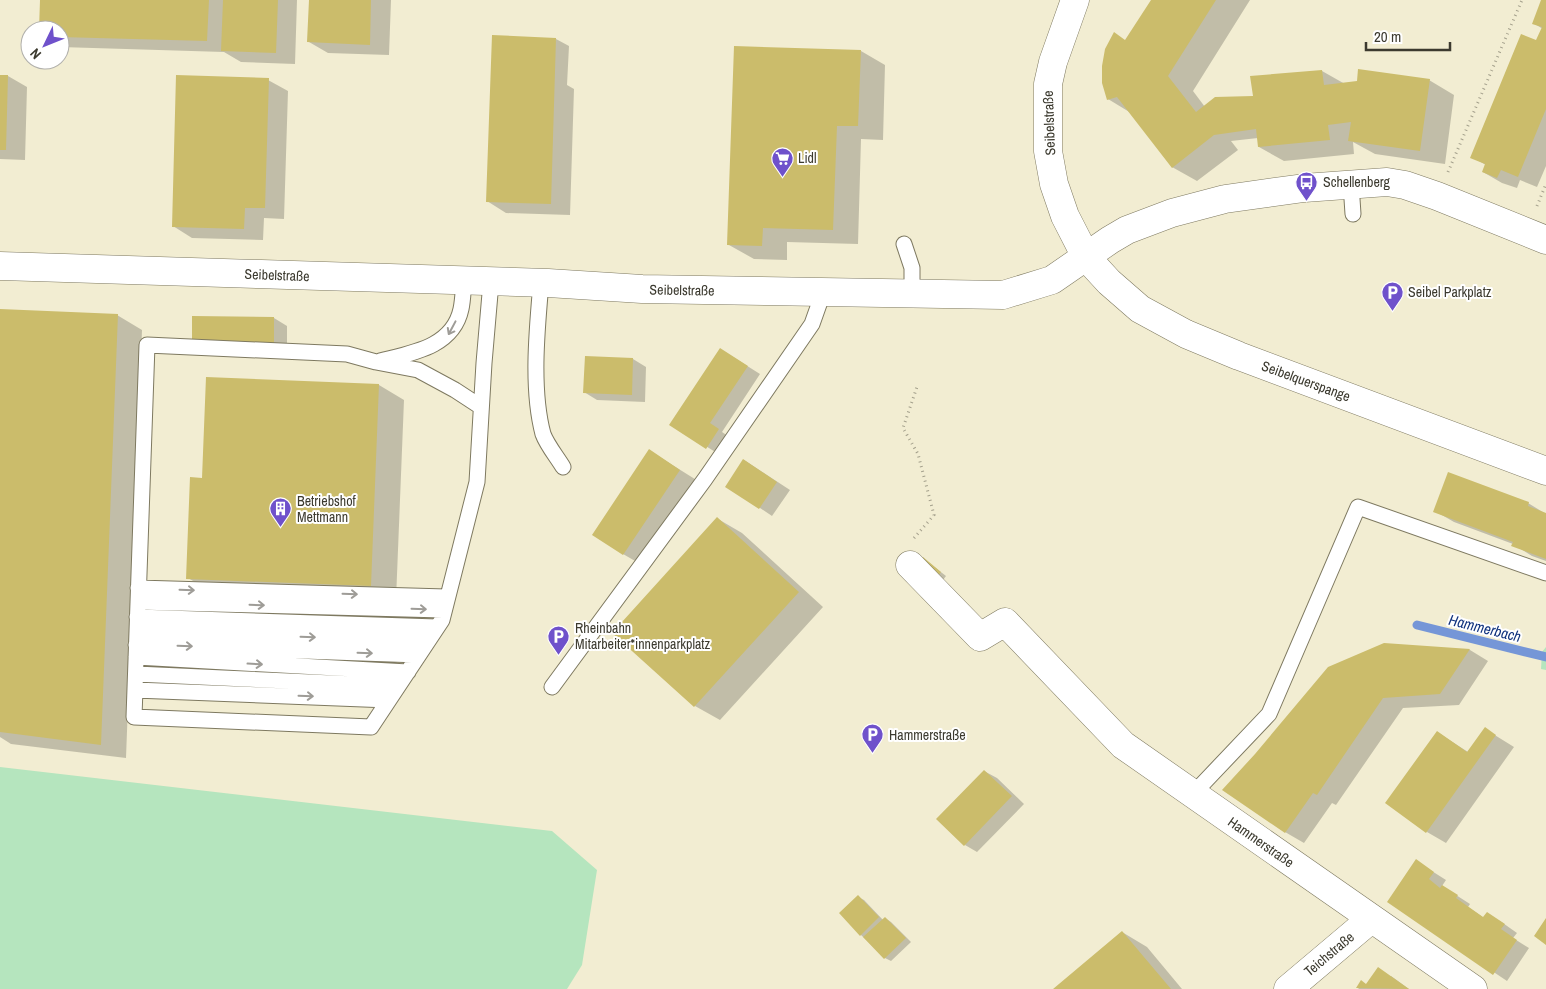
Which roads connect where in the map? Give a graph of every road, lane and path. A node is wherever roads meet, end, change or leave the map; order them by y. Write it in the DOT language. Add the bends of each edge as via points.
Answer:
graph roads {
  1 [pos="1075,0"];
  2 [pos="1522,0"];
  3 [pos="1452,164"];
  4 [pos="1350,184"];
  5 [pos="1353,214"];
  6 [pos="1546,240"];
  7 [pos="904,244"];
  8 [pos="1086,257"];
  9 [pos="0,266"];
  10 [pos="464,281"];
  11 [pos="491,282"];
  12 [pos="540,283"];
  13 [pos="823,293"];
  14 [pos="912,294"];
  15 [pos="376,362"];
  16 [pos="918,384"];
  17 [pos="481,407"];
  18 [pos="563,467"];
  19 [pos="1546,471"];
  20 [pos="910,565"];
  21 [pos="1546,573"];
  22 [pos="445,604"];
  23 [pos="137,623"];
  24 [pos="437,627"];
  25 [pos="428,641"];
  26 [pos="419,655"];
  27 [pos="408,672"];
  28 [pos="136,674"];
  29 [pos="398,686"];
  30 [pos="552,687"];
  31 [pos="135,690"];
  32 [pos="389,700"];
  33 [pos="1193,794"];
  34 [pos="1371,919"];
  35 [pos="1288,989"];
  36 [pos="1473,989"];
  1 -- 8 [label="street, Seibelstraße" via="1048,84 1048,151 1054,184 1065,216"];
  2 -- 3 [label="path"];
  4 -- 5 [label="lane"];
  4 -- 6 [label="street" via="1387,182 1405,185"];
  4 -- 8 [label="street" via="1225,199 1172,212 1127,230"];
  7 -- 14 [label="lane" via="912,268"];
  8 -- 14 [label="street, Seibelstraße" via="1052,280 1003,295"];
  8 -- 19 [label="street, Seibelquerspange" via="1140,309 1186,334"];
  9 -- 10 [label="street, Seibelstraße"];
  10 -- 11 [label="street, Seibelstraße"];
  10 -- 15 [label="lane, one-way" via="461,311 448,335 424,349"];
  11 -- 12 [label="street, Seibelstraße"];
  11 -- 17 [label="lane"];
  12 -- 13 [label="street, Seibelstraße"];
  12 -- 18 [label="lane" via="537,404 544,436"];
  13 -- 14 [label="street, Seibelstraße"];
  13 -- 30 [label="lane" via="812,324 705,479"];
  15 -- 17 [label="lane" via="418,370"];
  15 -- 23 [label="lane" via="347,354 146,346"];
  16 -- 20 [label="path" via="903,428 918,454 934,515 902,551"];
  17 -- 22 [label="lane" via="477,482"];
  20 -- 33 [label="street, Hammerstraße" via="980,636 1005,622 1123,745"];
  21 -- 33 [label="lane" via="1358,507 1269,714"];
  23 -- 22 [label="lane, one-way"];
  22 -- 24 [label="lane"];
  23 -- 24 [label="lane"];
  23 -- 25 [label="lane, one-way"];
  23 -- 26 [label="lane, one-way"];
  23 -- 27 [label="lane, one-way"];
  23 -- 28 [label="lane"];
  24 -- 25 [label="lane"];
  25 -- 26 [label="lane"];
  26 -- 27 [label="lane"];
  27 -- 29 [label="lane"];
  28 -- 29 [label="lane"];
  28 -- 31 [label="lane"];
  29 -- 32 [label="lane"];
  31 -- 32 [label="lane, one-way"];
  31 -- 32 [label="lane" via="134,717 371,727"];
  33 -- 34 [label="street, Hammerstraße"];
  34 -- 35 [label="street, Teichstraße"];
  34 -- 36 [label="street, Hammerstraße"];
}
